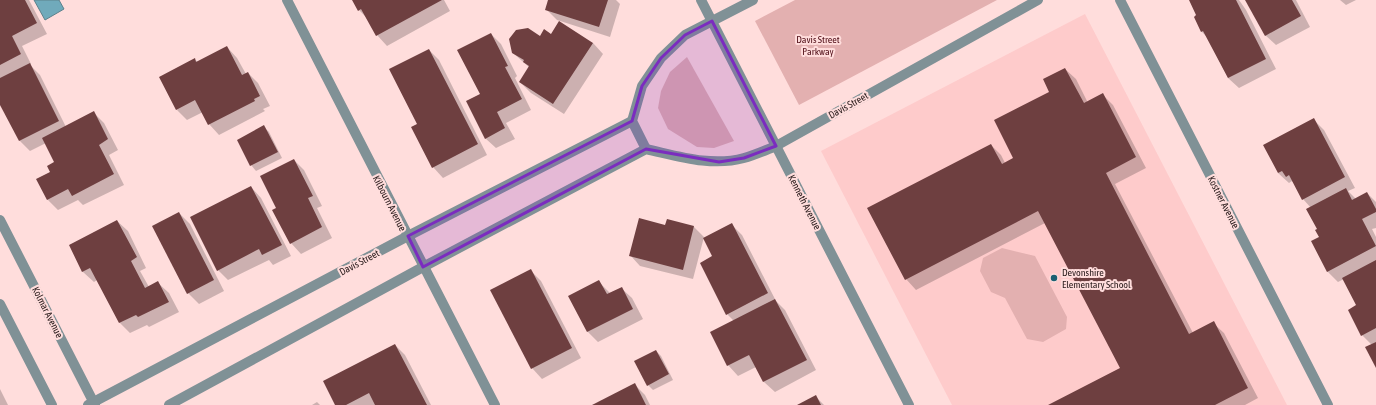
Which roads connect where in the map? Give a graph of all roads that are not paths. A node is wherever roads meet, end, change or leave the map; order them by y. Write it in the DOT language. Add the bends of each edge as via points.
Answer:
graph roads {
  1 [pos="288,0"];
  2 [pos="701,0"];
  3 [pos="752,0"];
  4 [pos="1038,0"];
  5 [pos="1120,0"];
  6 [pos="712,22"];
  7 [pos="632,121"];
  8 [pos="776,146"];
  9 [pos="646,149"];
  10 [pos="0,220"];
  11 [pos="408,236"];
  12 [pos="423,267"];
  13 [pos="0,304"];
  14 [pos="92,404"];
  15 [pos="52,405"];
  16 [pos="168,405"];
  17 [pos="494,405"];
  18 [pos="909,405"];
  19 [pos="1328,405"];
  1 -- 11 [label="street, Kilbourn Avenue"];
  2 -- 6 [label="street, Kenneth Avenue"];
  3 -- 6 [label="street"];
  4 -- 8 [label="street, Davis Street"];
  5 -- 19 [label="street, Kostner Avenue"];
  6 -- 7 [label="street" via="685,35 660,58 642,86"];
  6 -- 8 [label="street, Kenneth Avenue"];
  7 -- 9 [label="street"];
  7 -- 11 [label="street, Davis Street"];
  8 -- 9 [label="street, Davis Street" via="744,158 719,162 692,160"];
  8 -- 18 [label="street, Kenneth Avenue"];
  9 -- 12 [label="street"];
  10 -- 14 [label="street, Kolmar Avenue"];
  11 -- 12 [label="street, Kilbourn Avenue"];
  11 -- 14 [label="street, Davis Street"];
  12 -- 16 [label="street"];
  12 -- 17 [label="street, Kilbourn Avenue"];
  13 -- 15 [label="street"];
}
